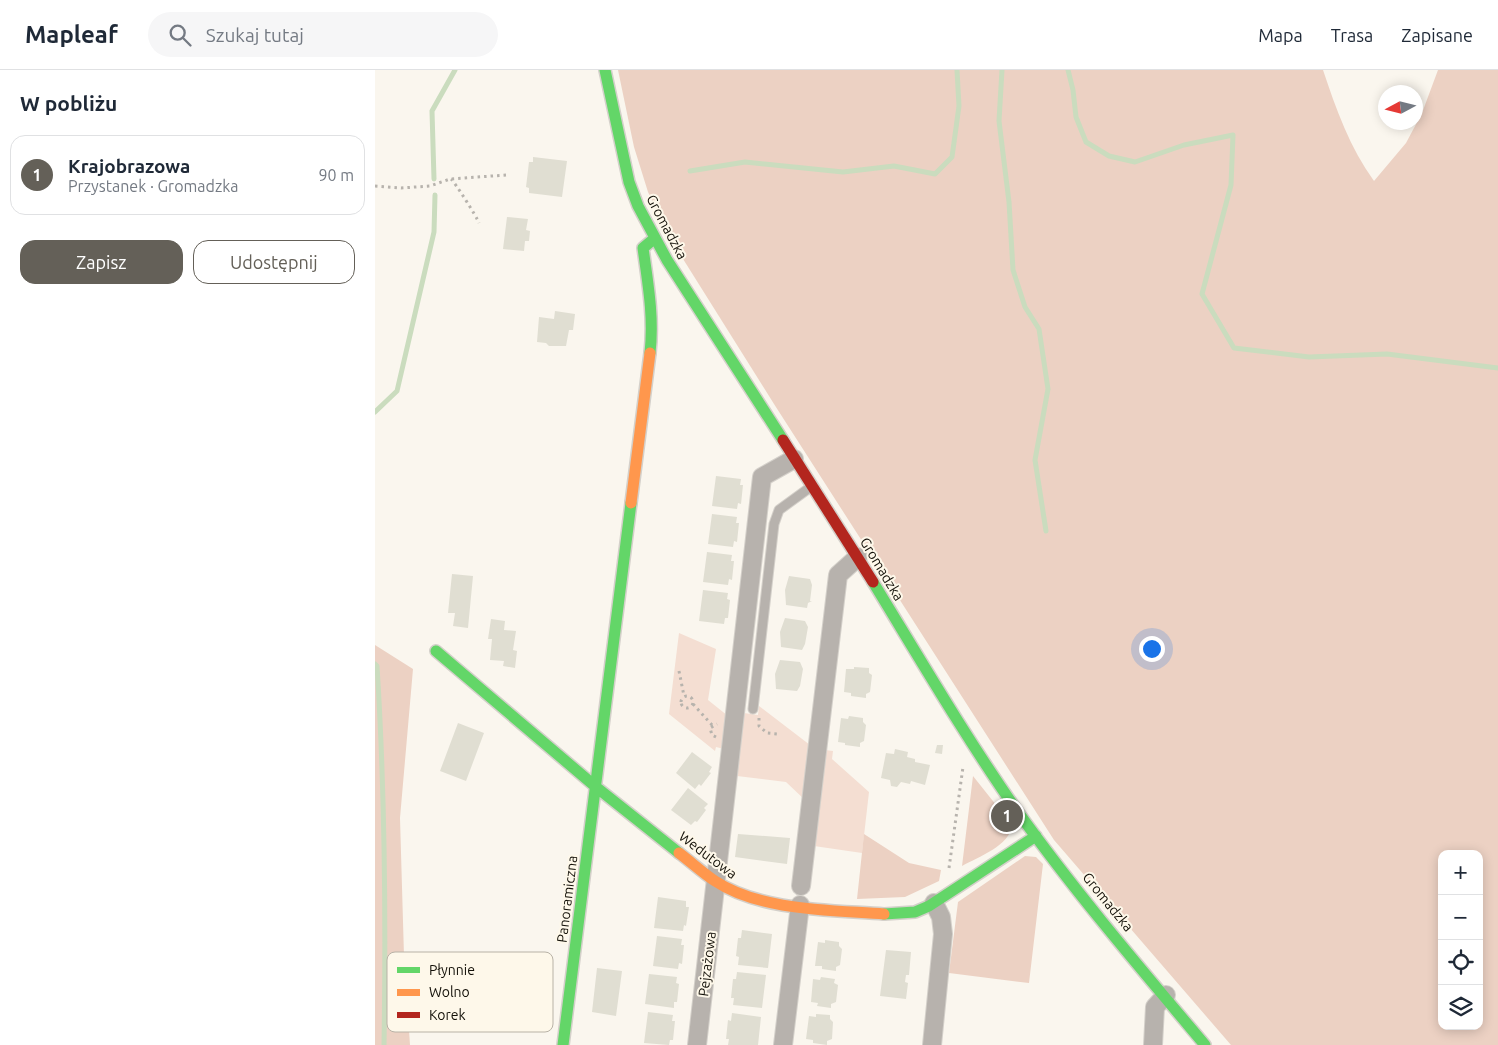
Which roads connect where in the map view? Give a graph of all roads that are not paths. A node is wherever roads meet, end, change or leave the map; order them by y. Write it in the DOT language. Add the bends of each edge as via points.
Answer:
graph roads {
  1 [pos="605,70"];
  2 [pos="655,238"];
  3 [pos="794,459"];
  4 [pos="812,486"];
  5 [pos="858,557"];
  6 [pos="436,651"];
  7 [pos="753,708"];
  8 [pos="596,787"];
  9 [pos="1036,836"];
  10 [pos="716,882"];
  11 [pos="801,886"];
  12 [pos="935,903"];
  13 [pos="800,905"];
  14 [pos="1166,996"];
  15 [pos="563,1045"];
  16 [pos="697,1045"];
  17 [pos="783,1045"];
  18 [pos="932,1045"];
  19 [pos="1153,1045"];
  20 [pos="1205,1045"];
  1 -- 2 [label="street, Gromadzka" via="623,165 638,206"];
  2 -- 3 [label="street, Gromadzka" via="697,310"];
  2 -- 8 [label="street, Panoramiczna" via="643,248 653,329"];
  3 -- 4 [label="street, Gromadzka"];
  3 -- 10 [label="street, Pejzażowa" via="762,476"];
  4 -- 5 [label="street, Gromadzka"];
  4 -- 7 [label="lane" via="779,510 774,524"];
  5 -- 9 [label="street, Gromadzka" via="975,749"];
  5 -- 11 [label="street" via="838,575"];
  6 -- 8 [label="street, Wedutowa"];
  8 -- 10 [label="street, Wedutowa"];
  8 -- 15 [label="street, Panoramiczna"];
  9 -- 12 [label="street, Wedutowa"];
  9 -- 14 [label="street, Gromadzka" via="1092,909"];
  10 -- 13 [label="street, Wedutowa" via="731,892 757,900"];
  10 -- 16 [label="street, Pejzażowa"];
  12 -- 13 [label="street, Wedutowa" via="902,915"];
  12 -- 18 [label="street" via="943,934"];
  13 -- 17 [label="street"];
  14 -- 19 [label="street" via="1155,1007"];
  14 -- 20 [label="street, Gromadzka"];
}
